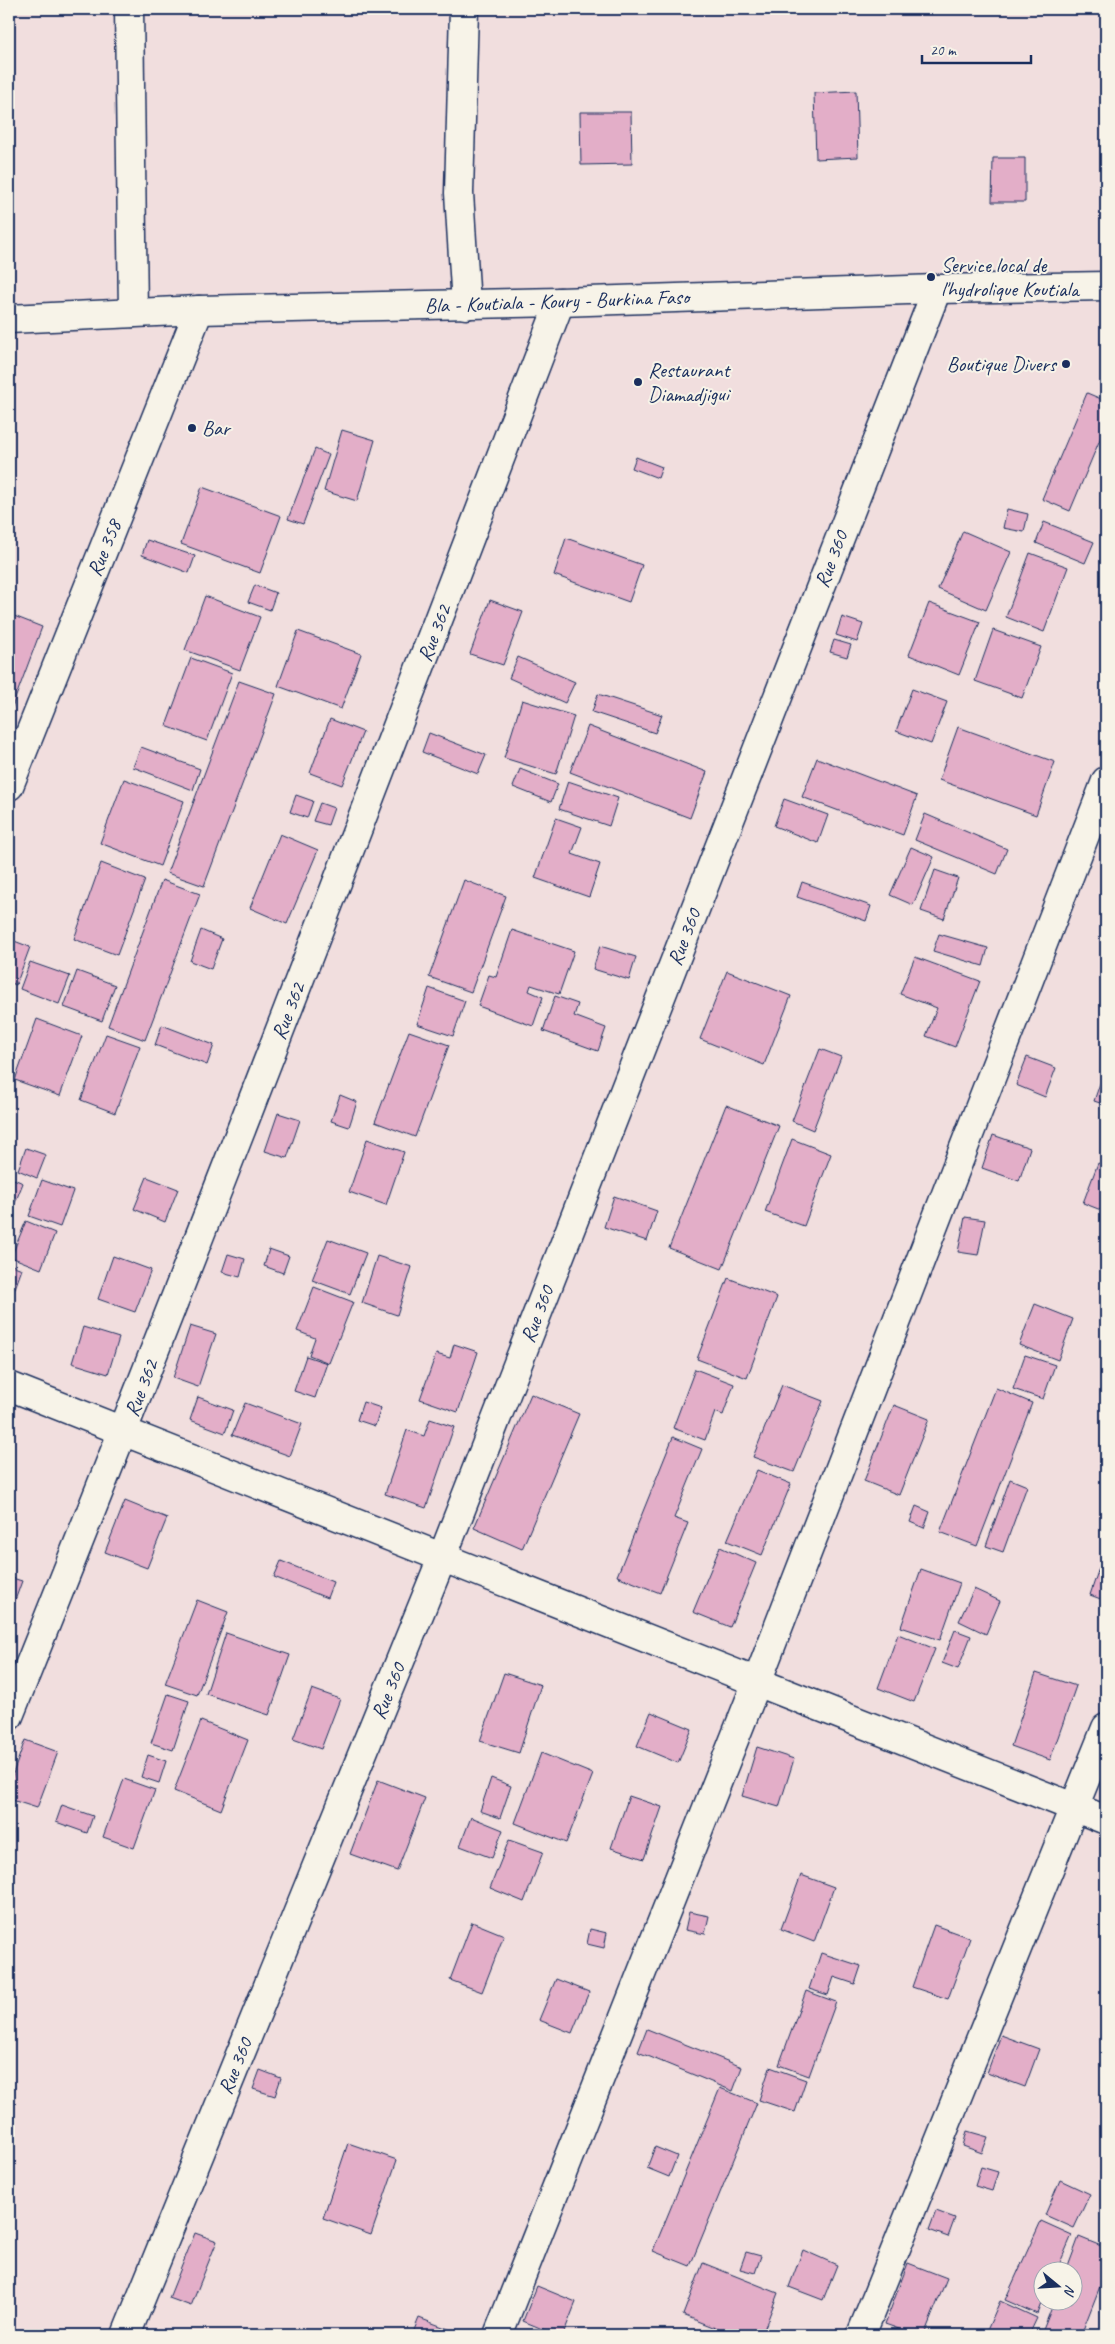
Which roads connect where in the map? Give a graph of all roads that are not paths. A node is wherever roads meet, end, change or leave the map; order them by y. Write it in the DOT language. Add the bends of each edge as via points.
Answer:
graph roads {
  1 [pos="130,9"];
  2 [pos="464,9"];
  3 [pos="1106,286"];
  4 [pos="937,288"];
  5 [pos="560,302"];
  6 [pos="466,305"];
  7 [pos="199,310"];
  8 [pos="134,313"];
  9 [pos="9,319"];
  10 [pos="1106,781"];
  11 [pos="9,786"];
  12 [pos="9,1386"];
  13 [pos="124,1432"];
  14 [pos="442,1558"];
  15 [pos="757,1682"];
  16 [pos="9,1716"];
  17 [pos="1106,1728"];
  18 [pos="1075,1808"];
  19 [pos="1106,1820"];
  20 [pos="126,2335"];
  21 [pos="498,2335"];
  22 [pos="861,2335"];
  1 -- 8 [label="street"];
  2 -- 6 [label="street" via="459,193"];
  3 -- 4 [label="street, Bla - Koutiala - Koury - Burkina Faso"];
  4 -- 5 [label="street, Bla - Koutiala - Koury - Burkina Faso"];
  4 -- 14 [label="street, Rue 360"];
  5 -- 6 [label="street, Bla - Koutiala - Koury - Burkina Faso"];
  5 -- 13 [label="street, Rue 362"];
  6 -- 7 [label="street, Bla - Koutiala - Koury - Burkina Faso"];
  7 -- 8 [label="street, Bla - Koutiala - Koury - Burkina Faso"];
  7 -- 11 [label="street, Rue 358"];
  8 -- 9 [label="street, Bla - Koutiala - Koury - Burkina Faso"];
  10 -- 15 [label="street"];
  12 -- 13 [label="street"];
  13 -- 14 [label="street"];
  13 -- 16 [label="street, Rue 362"];
  14 -- 15 [label="street"];
  14 -- 20 [label="street, Rue 360"];
  15 -- 18 [label="street"];
  15 -- 21 [label="street"];
  17 -- 18 [label="street"];
  18 -- 19 [label="street"];
  18 -- 22 [label="street"];
}
